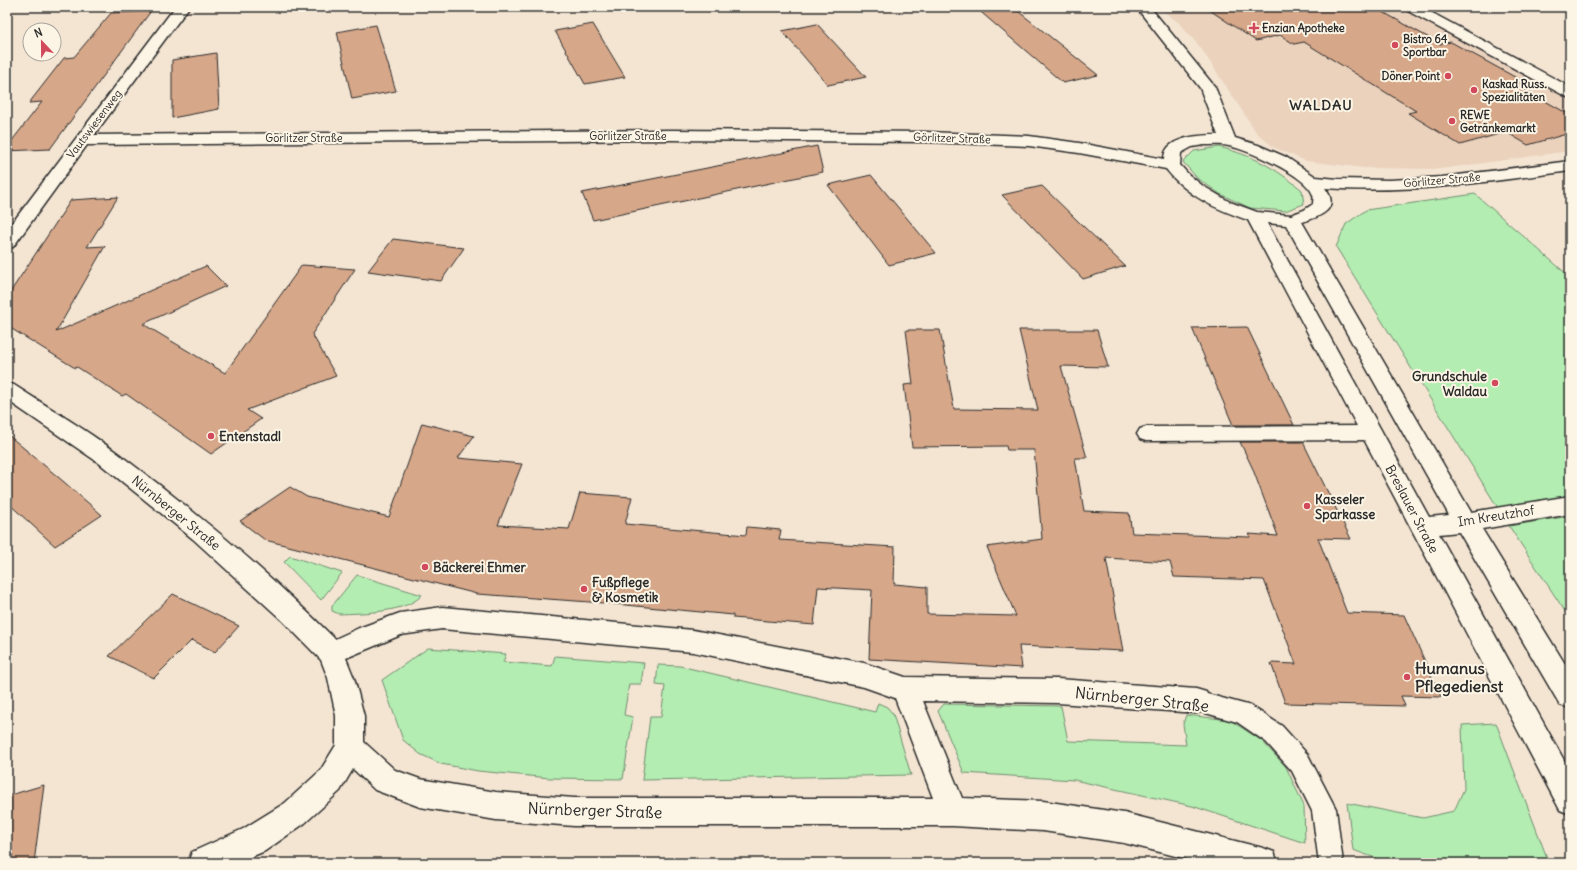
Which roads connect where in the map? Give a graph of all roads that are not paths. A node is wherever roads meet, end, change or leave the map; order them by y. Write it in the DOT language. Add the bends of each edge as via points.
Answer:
graph roads {
  1 [pos="182,7"];
  2 [pos="1143,7"];
  3 [pos="1411,7"];
  4 [pos="1570,93"];
  5 [pos="82,140"];
  6 [pos="1228,141"];
  7 [pos="1172,165"];
  8 [pos="1570,166"];
  9 [pos="1312,182"];
  10 [pos="1255,217"];
  11 [pos="1292,220"];
  12 [pos="7,243"];
  13 [pos="7,390"];
  14 [pos="1371,433"];
  15 [pos="1146,434"];
  16 [pos="1570,505"];
  17 [pos="1465,522"];
  18 [pos="1422,527"];
  19 [pos="331,653"];
  20 [pos="905,689"];
  21 [pos="1570,696"];
  22 [pos="1196,701"];
  23 [pos="350,748"];
  24 [pos="1570,800"];
  25 [pos="953,812"];
  26 [pos="203,863"];
  27 [pos="1263,863"];
  28 [pos="1331,863"];
  1 -- 5 [label="street, Vautswiesenweg"];
  2 -- 6 [label="street" via="1207,86"];
  3 -- 4 [label="street"];
  5 -- 7 [label="street, Görlitzer Straße" via="670,135 926,136 1028,141"];
  5 -- 12 [label="street, Vautswiesenweg"];
  6 -- 7 [label="street" via="1204,140 1179,146 1172,153"];
  6 -- 9 [label="street" via="1251,147 1283,163"];
  7 -- 10 [label="street" via="1182,178 1197,190 1224,206"];
  8 -- 9 [label="street, Görlitzer Straße" via="1494,176 1392,184"];
  9 -- 11 [label="street" via="1322,195 1322,206 1310,214"];
  10 -- 11 [label="street"];
  10 -- 14 [label="street, Breslauer Straße"];
  11 -- 17 [label="street"];
  13 -- 19 [label="street, Nürnberger Straße" via="107,457 201,532 292,613"];
  14 -- 15 [label="lane"];
  14 -- 18 [label="street, Breslauer Straße"];
  16 -- 17 [label="street, Im Kreutzhof"];
  17 -- 18 [label="street, Im Kreutzhof"];
  17 -- 21 [label="street"];
  18 -- 24 [label="street, Breslauer Straße"];
  19 -- 20 [label="street, Nürnberger Straße" via="400,624 442,618 693,641 864,675"];
  19 -- 23 [label="street, Nürnberger Straße" via="341,678 350,716"];
  20 -- 22 [label="street, Nürnberger Straße" via="1058,691"];
  20 -- 25 [label="street"];
  22 -- 28 [label="lane, Nürnberger Straße" via="1243,713 1274,734 1300,763 1324,809"];
  23 -- 25 [label="street, Nürnberger Straße" via="386,780 420,793 496,806 574,812"];
  23 -- 26 [label="street" via="330,781 295,813 254,840"];
  25 -- 27 [label="street, Nürnberger Straße" via="1043,816 1124,828"];
}
